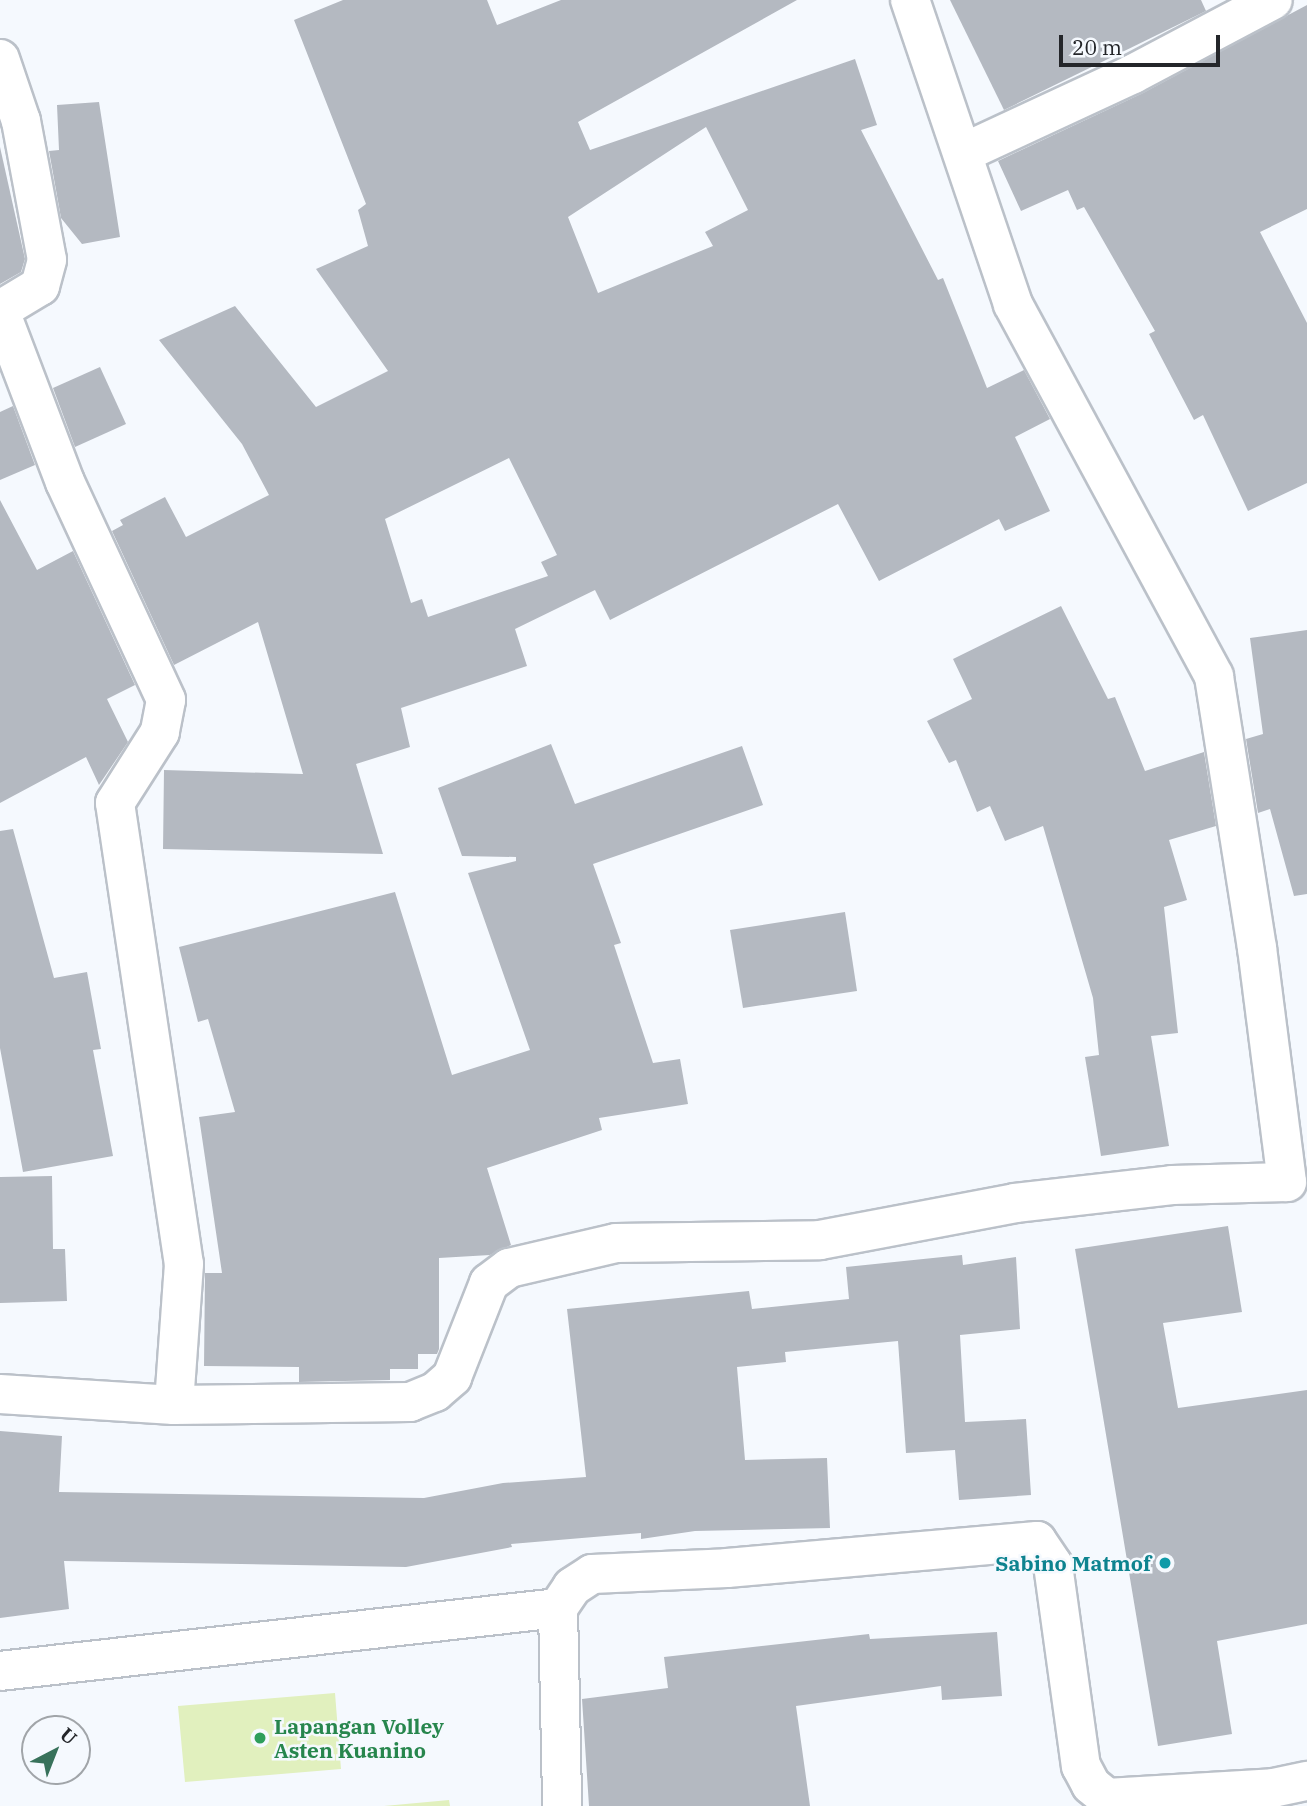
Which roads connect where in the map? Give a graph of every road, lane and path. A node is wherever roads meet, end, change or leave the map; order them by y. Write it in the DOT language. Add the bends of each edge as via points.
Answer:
graph roads {
  1 [pos="910,0"];
  2 [pos="1273,0"];
  3 [pos="0,59"];
  4 [pos="963,153"];
  5 [pos="0,311"];
  6 [pos="1297,1193"];
  7 [pos="0,1394"];
  8 [pos="174,1405"];
  9 [pos="558,1608"];
  10 [pos="0,1671"];
  11 [pos="1307,1781"];
  12 [pos="1107,1802"];
  13 [pos="562,1806"];
  1 -- 4 [label="street"];
  2 -- 4 [label="street" via="1133,74"];
  3 -- 5 [label="street" via="21,121 47,260 40,286"];
  4 -- 6 [label="street" via="1013,304 1214,676"];
  5 -- 8 [label="street" via="70,494 166,700 160,732 115,803 184,1264"];
  6 -- 8 [label="street" via="1172,1185 1015,1203 820,1240 616,1243 509,1268 489,1283 452,1377 436,1392 410,1402"];
  7 -- 8 [label="street"];
  9 -- 10 [label="street"];
  9 -- 12 [label="street" via="572,1587 592,1574 727,1568 1037,1541 1053,1565 1081,1766"];
  9 -- 13 [label="street"];
  11 -- 12 [label="street"];
}
